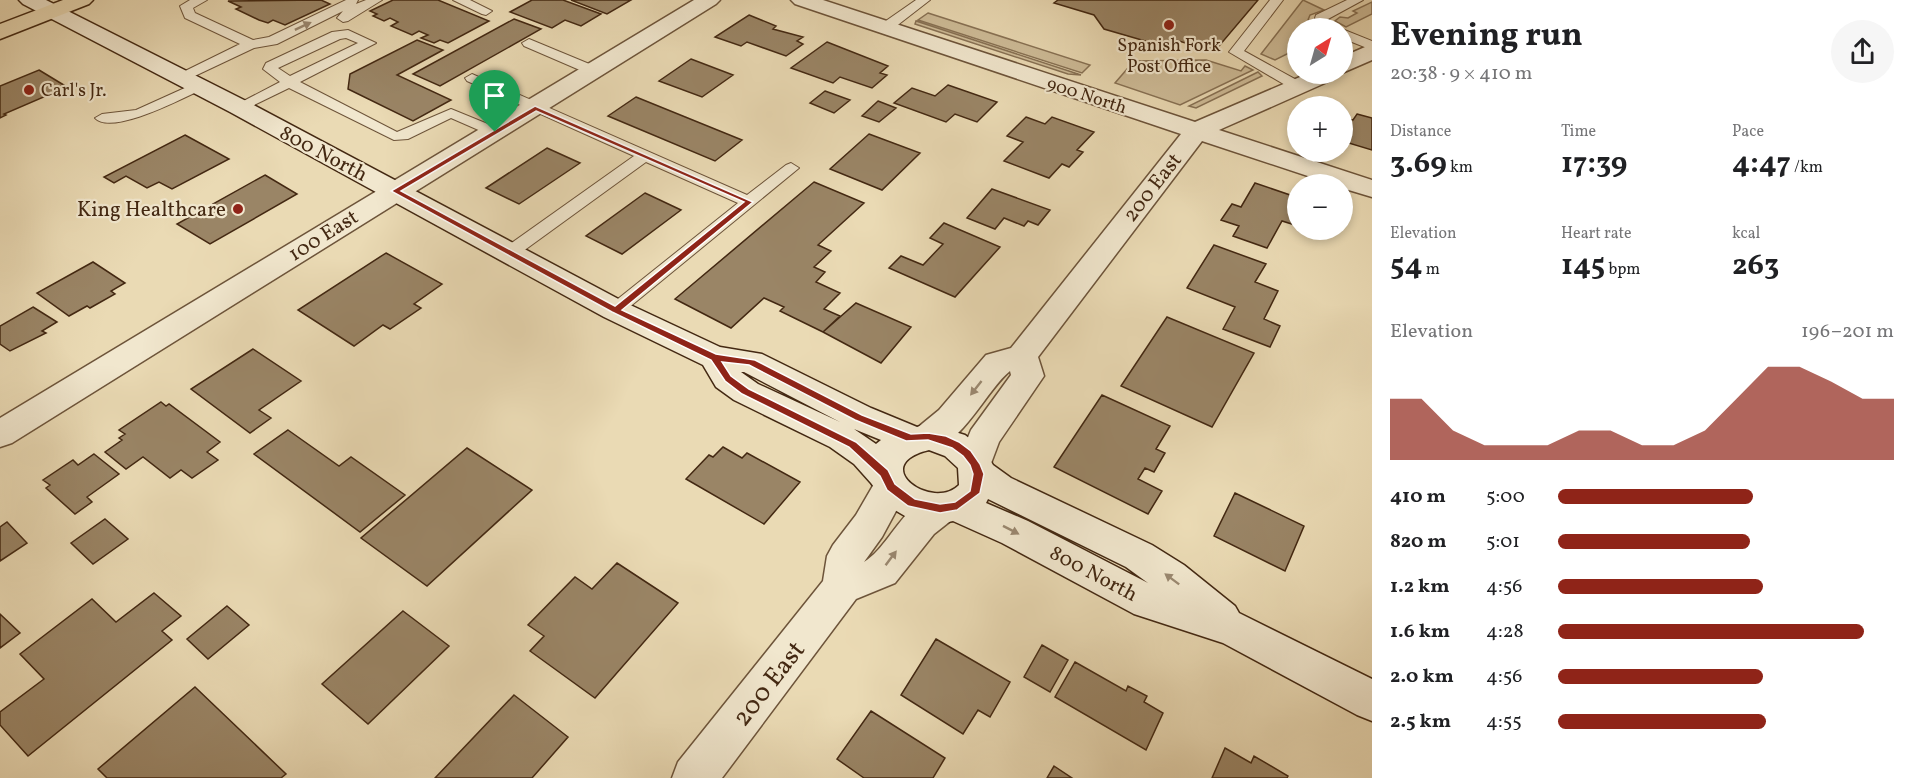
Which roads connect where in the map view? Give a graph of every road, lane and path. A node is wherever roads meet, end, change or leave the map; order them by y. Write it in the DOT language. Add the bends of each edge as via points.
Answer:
graph roads {
  1 [pos="82,0"];
  2 [pos="201,0"];
  3 [pos="352,0"];
  4 [pos="376,0"];
  5 [pos="459,0"];
  6 [pos="709,0"];
  7 [pos="802,0"];
  8 [pos="924,0"];
  9 [pos="1277,0"];
  10 [pos="1357,0"];
  11 [pos="41,6"];
  12 [pos="486,11"];
  13 [pos="1321,18"];
  14 [pos="885,28"];
  15 [pos="0,32"];
  16 [pos="337,35"];
  17 [pos="1353,38"];
  18 [pos="529,43"];
  19 [pos="251,44"];
  20 [pos="1372,46"];
  21 [pos="1372,51"];
  22 [pos="1353,60"];
  23 [pos="594,71"];
  24 [pos="472,78"];
  25 [pos="190,82"];
  26 [pos="291,83"];
  27 [pos="1302,84"];
  28 [pos="1297,86"];
  29 [pos="239,107"];
  30 [pos="535,108"];
  31 [pos="102,118"];
  32 [pos="1196,131"];
  33 [pos="495,132"];
  34 [pos="645,156"];
  35 [pos="791,168"];
  36 [pos="1372,189"];
  37 [pos="395,191"];
  38 [pos="749,202"];
  39 [pos="509,253"];
  40 [pos="615,310"];
  41 [pos="1022,356"];
  42 [pos="714,357"];
  43 [pos="0,434"];
  44 [pos="919,437"];
  45 [pos="977,469"];
  46 [pos="888,480"];
  47 [pos="949,507"];
  48 [pos="842,587"];
  49 [pos="1234,629"];
  50 [pos="1372,701"];
  51 [pos="694,778"];
  1 -- 11 [label="main road"];
  2 -- 19 [label="lane" via="186,6 189,15"];
  19 -- 3 [label="lane, one-way" via="272,41"];
  4 -- 16 [label="lane" via="341,20"];
  5 -- 12 [label="lane"];
  6 -- 23 [label="street, 100 East"];
  7 -- 14 [label="street, 900 North"];
  8 -- 14 [label="lane"];
  9 -- 28 [label="lane" via="1236,52"];
  10 -- 13 [label="lane"];
  11 -- 15 [label="main road"];
  11 -- 25 [label="street, 800 North"];
  14 -- 32 [label="street, 900 North"];
  16 -- 26 [label="lane" via="271,66 272,72"];
  16 -- 26 [label="lane" via="348,34 369,43"];
  17 -- 20 [label="lane"];
  18 -- 23 [label="lane"];
  19 -- 25 [label="lane"];
  21 -- 22 [label="street"];
  23 -- 30 [label="street, 100 East"];
  24 -- 30 [label="lane"];
  25 -- 29 [label="street, 800 North"];
  25 -- 31 [label="lane" via="139,114"];
  26 -- 29 [label="lane"];
  26 -- 33 [label="lane" via="394,135 403,136 451,113"];
  27 -- 28 [label="street, 200 East"];
  28 -- 32 [label="street, 200 East"];
  29 -- 37 [label="street, 800 North"];
  30 -- 33 [label="street, 100 East"];
  30 -- 34 [label="lane"];
  32 -- 36 [label="street, 900 North"];
  32 -- 41 [label="street, 200 East"];
  33 -- 37 [label="street, 100 East"];
  34 -- 38 [label="lane"];
  34 -- 39 [label="lane"];
  35 -- 38 [label="lane"];
  37 -- 39 [label="street, 800 North"];
  37 -- 43 [label="street, 100 East"];
  38 -- 40 [label="lane"];
  39 -- 40 [label="street, 800 North"];
  40 -- 42 [label="street, 800 North"];
  41 -- 44 [label="street, one-way" via="997,363 951,419"];
  41 -- 45 [label="street" via="1028,376 983,440"];
  42 -- 44 [label="street, 800 North" via="751,362 859,417"];
  42 -- 46 [label="street, 800 North" via="728,379 746,392 842,438 866,455"];
  44 -- 45 [label="street" via="943,439 956,445 967,453"];
  44 -- 46 [label="street" via="898,443 889,451 884,462"];
  45 -- 47 [label="street" via="974,493"];
  49 -- 45 [label="street, 800 North, one-way" via="1139,556 998,488"];
  46 -- 47 [label="street" via="912,503"];
  46 -- 48 [label="street" via="869,526 846,556"];
  48 -- 47 [label="street, one-way" via="881,572 921,523"];
  47 -- 49 [label="street, 800 North, one-way" via="1015,532 1148,602"];
  48 -- 51 [label="street, 200 East"];
  49 -- 50 [label="street, 800 North"];
}
